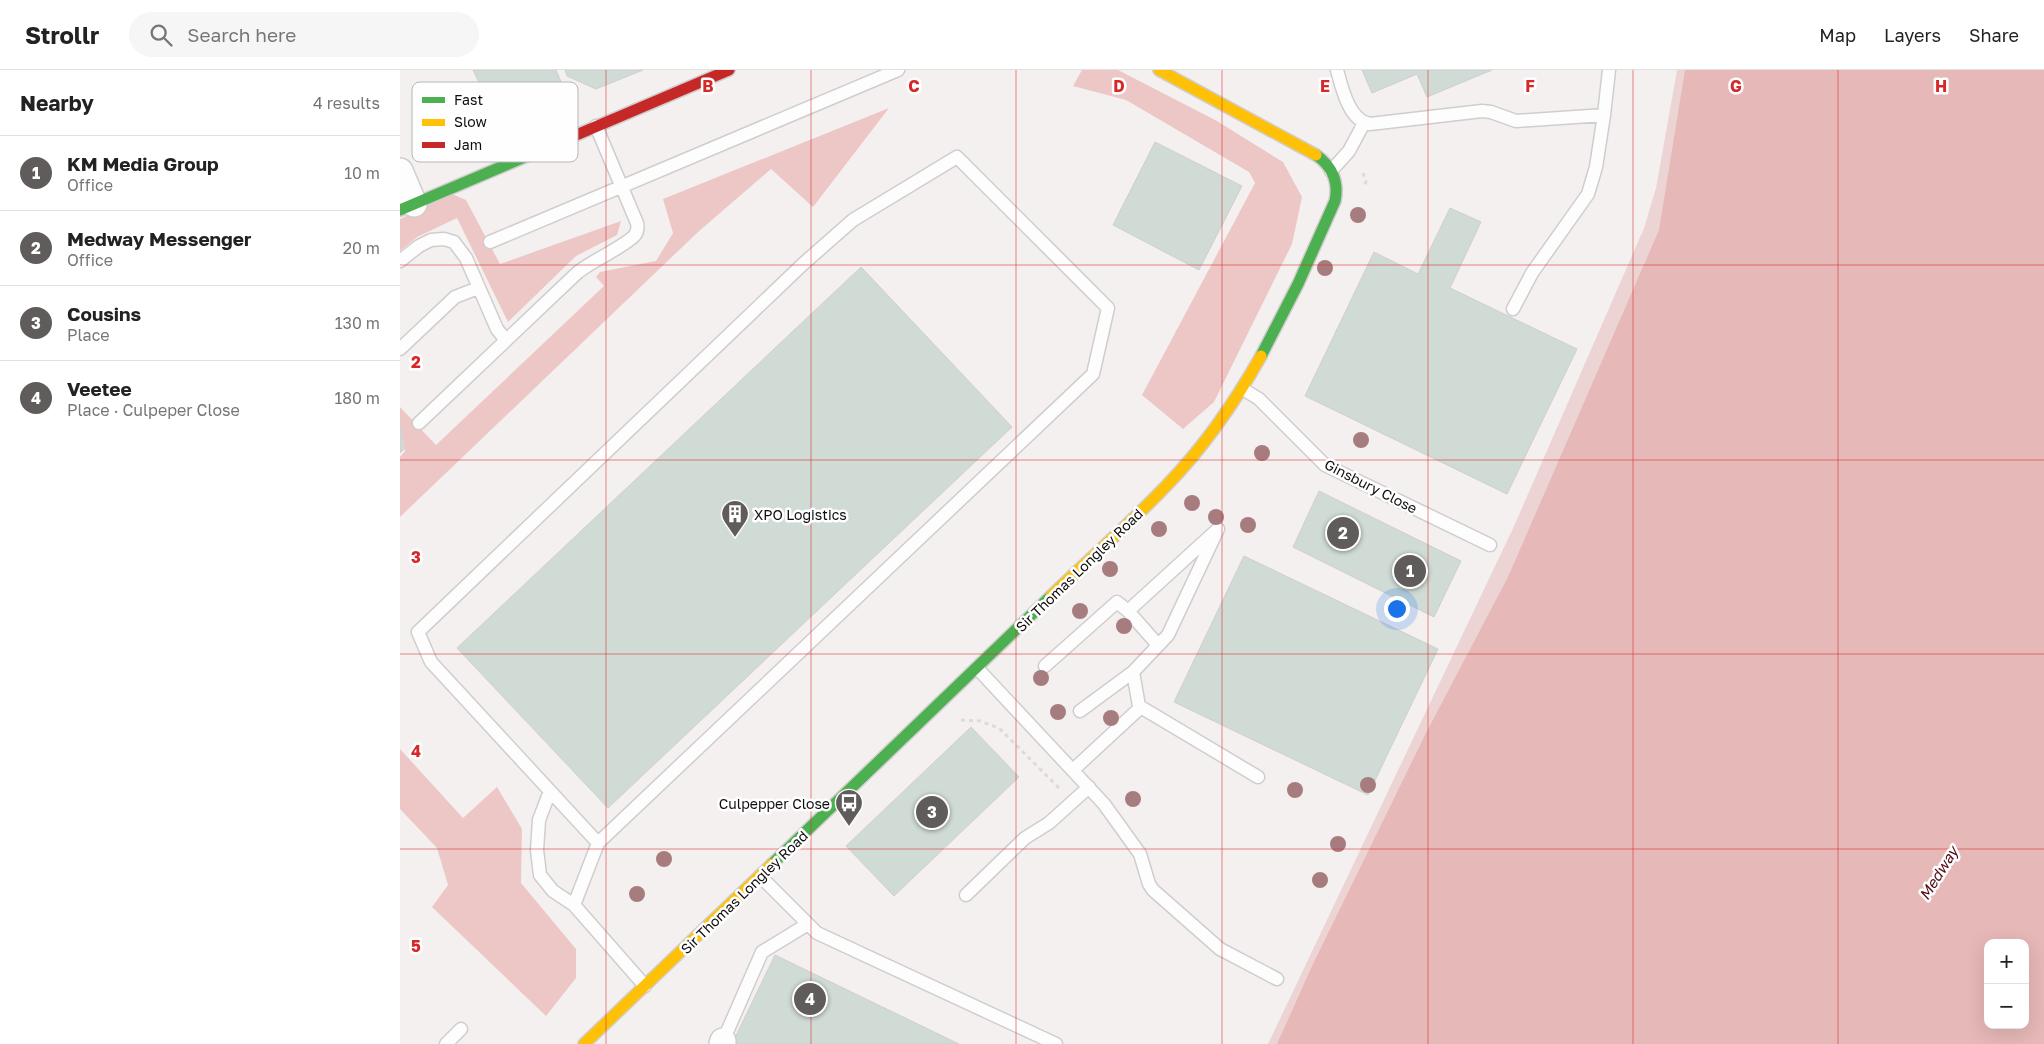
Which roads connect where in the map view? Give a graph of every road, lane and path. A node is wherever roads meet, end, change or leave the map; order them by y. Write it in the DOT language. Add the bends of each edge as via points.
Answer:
graph roads {
  1 [pos="729,70"];
  2 [pos="898,70"];
  3 [pos="1159,70"];
  4 [pos="1337,70"];
  5 [pos="1609,70"];
  6 [pos="1604,115"];
  7 [pos="1364,123"];
  8 [pos="596,126"];
  9 [pos="578,134"];
  10 [pos="512,162"];
  11 [pos="400,171"];
  12 [pos="1331,172"];
  13 [pos="621,187"];
  14 [pos="407,207"];
  15 [pos="490,242"];
  16 [pos="400,261"];
  17 [pos="478,288"];
  18 [pos="1513,309"];
  19 [pos="506,339"];
  20 [pos="400,349"];
  21 [pos="1243,389"];
  22 [pos="419,423"];
  23 [pos="1490,545"];
  24 [pos="1128,611"];
  25 [pos="1158,646"];
  26 [pos="1045,666"];
  27 [pos="977,668"];
  28 [pos="1133,672"];
  29 [pos="1139,706"];
  30 [pos="1080,711"];
  31 [pos="955,722"];
  32 [pos="1073,770"];
  33 [pos="1258,777"];
  34 [pos="1089,787"];
  35 [pos="550,791"];
  36 [pos="1073,803"];
  37 [pos="598,843"];
  38 [pos="760,876"];
  39 [pos="966,894"];
  40 [pos="574,905"];
  41 [pos="808,924"];
  42 [pos="1277,979"];
  43 [pos="645,986"];
  44 [pos="461,1029"];
  45 [pos="722,1043"];
  46 [pos="446,1044"];
  47 [pos="584,1044"];
  48 [pos="1056,1044"];
  1 -- 8 [label="street"];
  2 -- 13 [label="lane"];
  3 -- 12 [label="street" via="1317,156"];
  4 -- 7 [label="lane" via="1351,110"];
  5 -- 6 [label="lane"];
  6 -- 7 [label="lane" via="1516,121 1482,112"];
  6 -- 18 [label="lane" via="1588,194 1536,268"];
  7 -- 12 [label="lane" via="1352,147"];
  8 -- 9 [label="street"];
  8 -- 13 [label="lane"];
  10 -- 14 [label="street"];
  11 -- 14 [label="street"];
  12 -- 21 [label="street, Sir Thomas Longley Road" via="1336,188 1332,207 1281,322"];
  13 -- 15 [label="lane"];
  13 -- 19 [label="lane" via="637,223 636,234 577,273"];
  16 -- 17 [label="lane" via="431,240 452,241 462,251"];
  17 -- 19 [label="lane" via="497,328"];
  17 -- 20 [label="lane" via="455,297"];
  19 -- 22 [label="lane"];
  21 -- 23 [label="lane, Ginsbury Close" via="1259,399 1325,465"];
  21 -- 27 [label="street, Sir Thomas Longley Road" via="1199,449 1167,485"];
  24 -- 25 [label="lane"];
  24 -- 25 [label="lane" via="1218,529 1168,635"];
  24 -- 26 [label="lane" via="1117,602"];
  25 -- 28 [label="lane"];
  27 -- 32 [label="lane"];
  27 -- 38 [label="street, Sir Thomas Longley Road"];
  28 -- 29 [label="lane"];
  28 -- 30 [label="lane"];
  29 -- 32 [label="lane"];
  29 -- 33 [label="lane"];
  31 -- 36 [label="path" via="980,721 999,728"];
  32 -- 34 [label="lane"];
  34 -- 36 [label="lane"];
  34 -- 42 [label="lane" via="1140,854 1153,890 1220,949"];
  35 -- 37 [label="lane"];
  35 -- 37 [label="lane" via="431,662 418,632 802,264 853,220 957,157 1108,308 1093,374"];
  35 -- 40 [label="lane" via="538,820 540,875 552,892"];
  36 -- 39 [label="lane" via="1025,838"];
  37 -- 40 [label="lane"];
  38 -- 41 [label="lane"];
  38 -- 43 [label="street, Sir Thomas Longley Road"];
  40 -- 43 [label="lane"];
  41 -- 45 [label="lane" via="762,952"];
  41 -- 48 [label="lane" via="817,933"];
  43 -- 47 [label="street, Sir Thomas Longley Road"];
  44 -- 46 [label="lane"];
}
